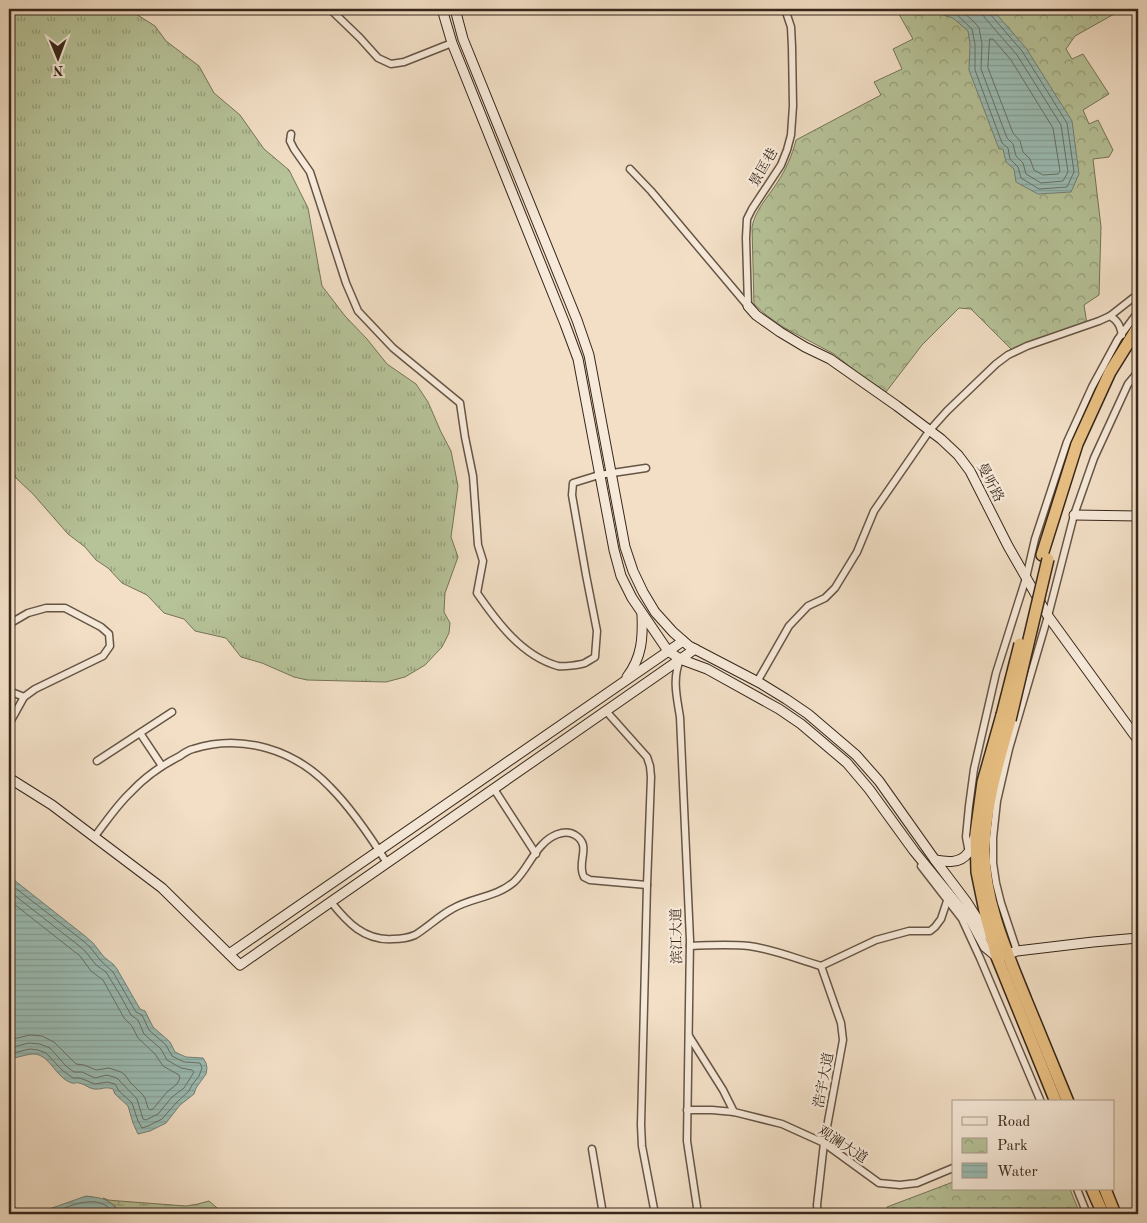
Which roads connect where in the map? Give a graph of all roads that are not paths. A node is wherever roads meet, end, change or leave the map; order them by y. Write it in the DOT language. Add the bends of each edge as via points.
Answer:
graph roads {
  1 [pos="330,9"];
  2 [pos="442,9"];
  3 [pos="455,9"];
  4 [pos="786,9"];
  5 [pos="452,43"];
  6 [pos="291,134"];
  7 [pos="630,169"];
  8 [pos="1138,294"];
  9 [pos="748,306"];
  10 [pos="1138,312"];
  11 [pos="1110,316"];
  12 [pos="1138,327"];
  13 [pos="1122,334"];
  14 [pos="1138,340"];
  15 [pos="1138,372"];
  16 [pos="930,430"];
  17 [pos="646,468"];
  18 [pos="611,473"];
  19 [pos="599,475"];
  20 [pos="1074,515"];
  21 [pos="1138,516"];
  22 [pos="1045,557"];
  23 [pos="1026,578"];
  24 [pos="642,613"];
  25 [pos="1048,616"];
  26 [pos="9,624"];
  27 [pos="683,641"];
  28 [pos="695,649"];
  29 [pos="668,651"];
  30 [pos="680,659"];
  31 [pos="624,682"];
  32 [pos="757,682"];
  33 [pos="9,691"];
  34 [pos="24,697"];
  35 [pos="606,711"];
  36 [pos="172,712"];
  37 [pos="1006,717"];
  38 [pos="9,724"];
  39 [pos="140,733"];
  40 [pos="1138,740"];
  41 [pos="98,761"];
  42 [pos="162,766"];
  43 [pos="9,778"];
  44 [pos="494,789"];
  45 [pos="900,811"];
  46 [pos="890,818"];
  47 [pos="976,833"];
  48 [pos="95,836"];
  49 [pos="379,851"];
  50 [pos="914,851"];
  51 [pos="969,853"];
  52 [pos="536,854"];
  53 [pos="934,860"];
  54 [pos="387,863"];
  55 [pos="647,885"];
  56 [pos="947,901"];
  57 [pos="331,902"];
  58 [pos="992,938"];
  59 [pos="1138,938"];
  60 [pos="690,946"];
  61 [pos="229,954"];
  62 [pos="1007,954"];
  63 [pos="821,966"];
  64 [pos="1029,1034"];
  65 [pos="688,1035"];
  66 [pos="1014,1039"];
  67 [pos="1040,1100"];
  68 [pos="1055,1100"];
  69 [pos="1067,1100"];
  70 [pos="687,1110"];
  71 [pos="734,1112"];
  72 [pos="824,1143"];
  73 [pos="592,1148"];
  74 [pos="952,1168"];
  75 [pos="1077,1190"];
  76 [pos="1092,1190"];
  77 [pos="1104,1190"];
  78 [pos="602,1214"];
  79 [pos="655,1214"];
  80 [pos="698,1214"];
  81 [pos="818,1214"];
  82 [pos="1087,1214"];
  83 [pos="1102,1214"];
  84 [pos="1115,1214"];
  1 -- 5 [label="street" via="378,58 391,64"];
  2 -- 5 [label="street"];
  3 -- 18 [label="street" via="463,39 589,355"];
  4 -- 9 [label="street, 景匡巷" via="792,48 791,135 781,164 747,219"];
  5 -- 19 [label="street" via="578,359"];
  6 -- 19 [label="street" via="294,149 310,172 358,312 393,348 460,403 473,476 478,545 483,561 477,593 515,640 535,656 560,666 584,663 595,657 597,632 572,495 573,483"];
  7 -- 9 [label="street"];
  8 -- 11 [label="street"];
  9 -- 16 [label="street, 曼听路" via="770,326 830,359"];
  10 -- 13 [label="street"];
  11 -- 13 [label="street" via="1116,320"];
  11 -- 16 [label="street" via="1008,355 972,386"];
  12 -- 22 [label="highway" via="1110,372 1077,444"];
  13 -- 23 [label="street" via="1092,387 1068,442 1035,539"];
  14 -- 22 [label="highway" via="1113,380 1085,442"];
  15 -- 20 [label="street" via="1128,384 1094,458"];
  16 -- 23 [label="street, 曼听路" via="965,463"];
  16 -- 32 [label="street" via="874,511 857,552 834,588 825,598 808,606 789,626"];
  17 -- 18 [label="street"];
  18 -- 19 [label="street"];
  18 -- 27 [label="street" via="633,571 655,612"];
  19 -- 24 [label="street" via="621,576"];
  20 -- 21 [label="street"];
  20 -- 25 [label="street"];
  22 -- 37 [label="highway, bridge"];
  23 -- 25 [label="street, 曼听路"];
  23 -- 51 [label="street" via="996,673 974,769 966,837"];
  24 -- 29 [label="street"];
  24 -- 31 [label="street" via="642,641 633,670"];
  25 -- 40 [label="street, 曼听路"];
  25 -- 62 [label="street" via="1009,749 993,838"];
  26 -- 34 [label="street" via="28,613 46,608 65,608 108,634 110,646 103,656"];
  27 -- 28 [label="street"];
  27 -- 29 [label="street"];
  28 -- 30 [label="street"];
  28 -- 32 [label="street"];
  29 -- 30 [label="street"];
  29 -- 31 [label="street"];
  30 -- 35 [label="street"];
  30 -- 46 [label="street" via="707,669 754,694 801,724 847,763"];
  30 -- 60 [label="street, 滨江大道" via="674,682 680,717"];
  31 -- 49 [label="street"];
  32 -- 45 [label="street" via="808,714 850,749"];
  33 -- 34 [label="street"];
  34 -- 38 [label="street"];
  35 -- 44 [label="street"];
  35 -- 55 [label="street" via="648,757 651,777"];
  36 -- 39 [label="street"];
  37 -- 47 [label="highway" via="983,782"];
  37 -- 62 [label="highway" via="985,829 985,871"];
  39 -- 41 [label="street"];
  39 -- 42 [label="street"];
  42 -- 48 [label="street" via="130,792"];
  42 -- 49 [label="street" via="192,749 222,742 247,743 274,750 302,764 328,785"];
  43 -- 48 [label="street"];
  44 -- 52 [label="street"];
  44 -- 54 [label="street"];
  45 -- 46 [label="street"];
  45 -- 53 [label="street"];
  46 -- 50 [label="street"];
  47 -- 51 [label="street"];
  47 -- 58 [label="highway" via="977,872"];
  48 -- 61 [label="street" via="162,888"];
  49 -- 54 [label="street"];
  49 -- 61 [label="street"];
  50 -- 56 [label="street" via="916,860"];
  50 -- 62 [label="street" via="971,921 985,947"];
  51 -- 53 [label="street" via="952,862"];
  52 -- 55 [label="street" via="550,838 569,832 581,840 584,877"];
  52 -- 57 [label="street" via="515,881 501,891 453,908 414,936 385,940 371,936 356,929"];
  53 -- 58 [label="street"];
  54 -- 57 [label="street"];
  55 -- 79 [label="street" via="641,1125"];
  56 -- 63 [label="street" via="941,919 930,931 909,931 876,940"];
  56 -- 66 [label="street" via="962,919"];
  57 -- 61 [label="street" via="240,964"];
  58 -- 62 [label="highway"];
  59 -- 62 [label="street"];
  60 -- 63 [label="street" via="750,946"];
  60 -- 65 [label="street, 滨江大道"];
  62 -- 64 [label="highway"];
  62 -- 69 [label="highway"];
  63 -- 72 [label="street, 浩宇大道" via="843,1040"];
  64 -- 66 [label="street"];
  64 -- 68 [label="highway"];
  65 -- 70 [label="street, 滨江大道"];
  65 -- 71 [label="street"];
  66 -- 67 [label="street"];
  70 -- 71 [label="street, 观澜大道"];
  70 -- 80 [label="street, 滨江大道" via="687,1141"];
  71 -- 72 [label="street, 观澜大道" via="782,1124"];
  72 -- 74 [label="street, 观澜大道" via="879,1183 917,1183"];
  72 -- 81 [label="street, 浩宇大道"];
  73 -- 78 [label="street"];
  75 -- 82 [label="street"];
  76 -- 83 [label="highway"];
  77 -- 84 [label="highway"];
}
